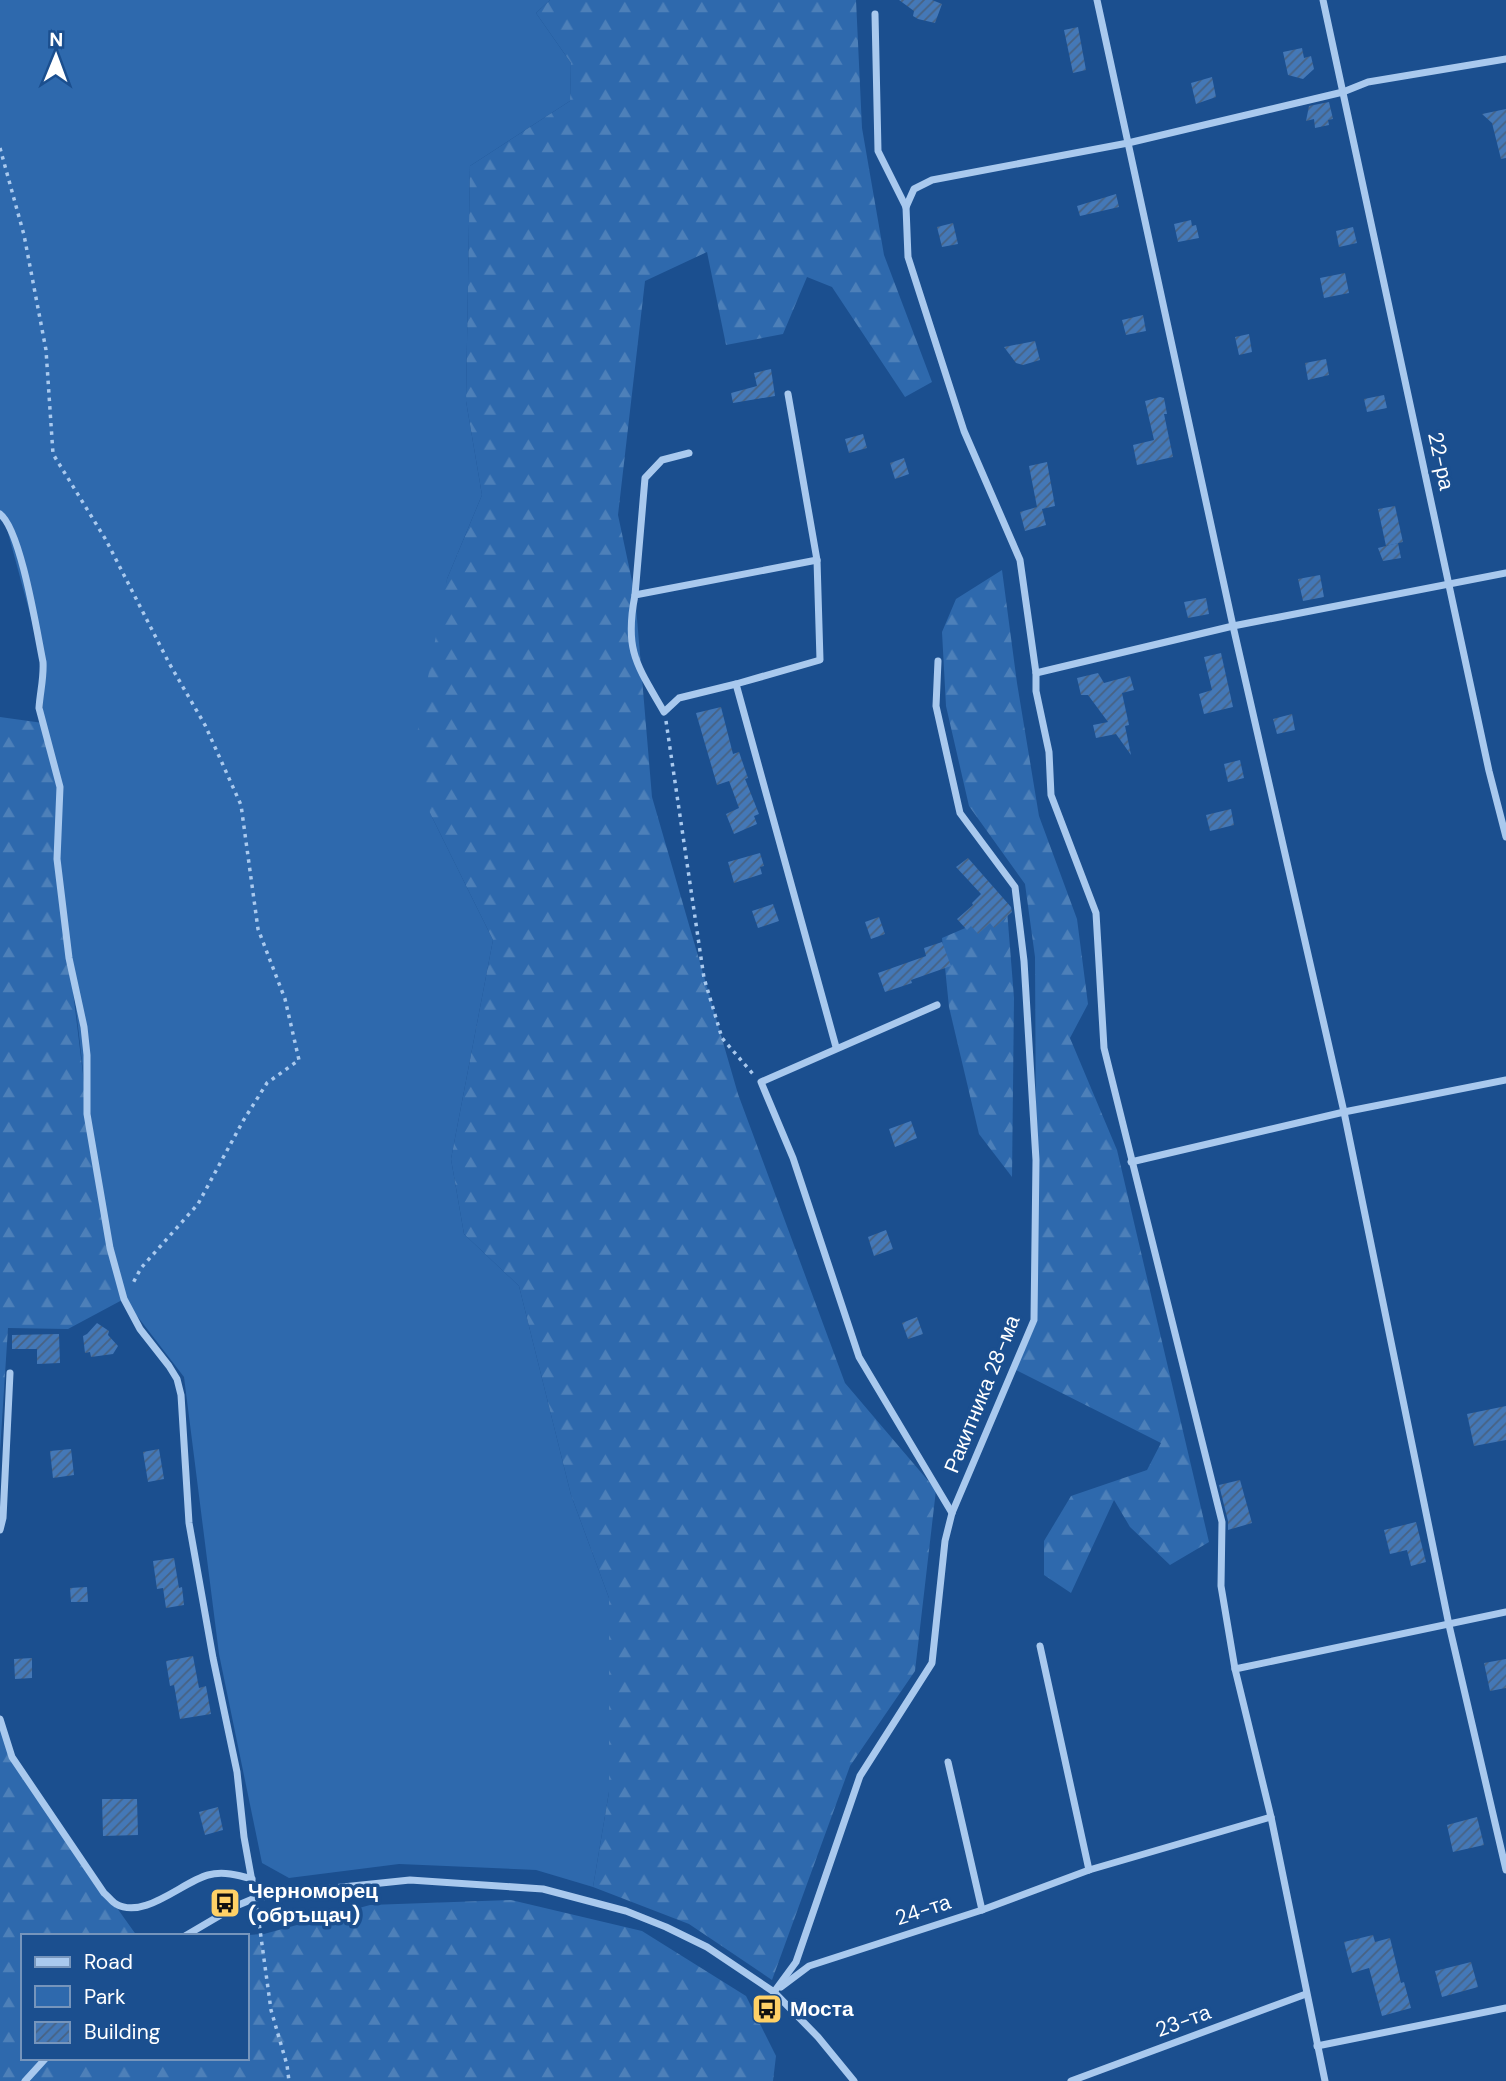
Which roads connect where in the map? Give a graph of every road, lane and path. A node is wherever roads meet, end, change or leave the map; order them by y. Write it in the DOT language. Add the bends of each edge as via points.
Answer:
graph roads {
  1 [pos="1097,0"];
  2 [pos="1323,0"];
  3 [pos="874,14"];
  4 [pos="1506,59"];
  5 [pos="1343,92"];
  6 [pos="1128,143"];
  7 [pos="0,148"];
  8 [pos="906,207"];
  9 [pos="788,394"];
  10 [pos="689,453"];
  11 [pos="0,514"];
  12 [pos="817,560"];
  13 [pos="1506,573"];
  14 [pos="1450,583"];
  15 [pos="635,595"];
  16 [pos="1233,626"];
  17 [pos="938,661"];
  18 [pos="1036,673"];
  19 [pos="736,684"];
  20 [pos="664,712"];
  21 [pos="1506,837"];
  22 [pos="937,1004"];
  23 [pos="836,1047"];
  24 [pos="1506,1080"];
  25 [pos="761,1082"];
  26 [pos="1344,1112"];
  27 [pos="1131,1162"];
  28 [pos="124,1299"];
  29 [pos="10,1373"];
  30 [pos="952,1513"];
  31 [pos="0,1530"];
  32 [pos="1506,1612"];
  33 [pos="1449,1625"];
  34 [pos="1040,1646"];
  35 [pos="1235,1669"];
  36 [pos="0,1719"];
  37 [pos="948,1762"];
  38 [pos="1271,1817"];
  39 [pos="1089,1870"];
  40 [pos="1506,1870"];
  41 [pos="252,1879"];
  42 [pos="255,1898"];
  43 [pos="982,1910"];
  44 [pos="188,1934"];
  45 [pos="774,1993"];
  46 [pos="1306,1994"];
  47 [pos="1506,2008"];
  48 [pos="1317,2046"];
  49 [pos="44,2060"];
  50 [pos="26,2081"];
  51 [pos="289,2081"];
  52 [pos="853,2081"];
  53 [pos="1071,2081"];
  54 [pos="1325,2081"];
  1 -- 6 [label="street"];
  2 -- 5 [label="street, 22-ра"];
  3 -- 8 [label="street" via="878,150"];
  4 -- 5 [label="street" via="1368,82"];
  5 -- 6 [label="street"];
  5 -- 14 [label="street, 22-ра"];
  6 -- 8 [label="street" via="932,180 914,189"];
  6 -- 16 [label="street"];
  7 -- 28 [label="path" via="24,235 46,350 53,454 106,540 205,725 241,805 258,929 285,999 299,1060 267,1083 198,1204 141,1268"];
  8 -- 18 [label="street" via="908,257 964,431 1020,559"];
  9 -- 12 [label="street"];
  10 -- 15 [label="street" via="662,460 645,478"];
  11 -- 28 [label="street" via="15,539 43,662 39,708 60,787 57,859 69,958 85,1027 87,1114 110,1248"];
  12 -- 15 [label="street"];
  12 -- 19 [label="street" via="820,660"];
  13 -- 14 [label="street"];
  14 -- 16 [label="street"];
  14 -- 21 [label="street, 22-ра"];
  15 -- 20 [label="street" via="629,625 636,664"];
  16 -- 18 [label="street"];
  16 -- 26 [label="street"];
  17 -- 30 [label="street, Ракитника 28-ма" via="936,706 960,813 1015,887 1036,1160 1034,1320"];
  18 -- 27 [label="street" via="1051,795 1096,913 1104,1048"];
  19 -- 20 [label="street" via="679,698"];
  19 -- 23 [label="street"];
  20 -- 25 [label="path" via="704,978 722,1038"];
  22 -- 23 [label="street"];
  23 -- 25 [label="street"];
  24 -- 26 [label="street"];
  25 -- 30 [label="street" via="793,1157 859,1357"];
  26 -- 27 [label="street"];
  26 -- 33 [label="street"];
  27 -- 35 [label="street" via="1222,1521 1222,1586"];
  28 -- 41 [label="street" via="177,1379 181,1395 189,1523 237,1772"];
  29 -- 31 [label="street"];
  30 -- 45 [label="street, Ракитника 28-ма" via="932,1662 860,1776 796,1962"];
  32 -- 33 [label="street"];
  33 -- 35 [label="street"];
  33 -- 40 [label="street"];
  34 -- 39 [label="street"];
  35 -- 38 [label="street"];
  36 -- 41 [label="street" via="12,1757 104,1893 117,1905 141,1907 211,1874"];
  37 -- 43 [label="street"];
  38 -- 39 [label="street, 24-та"];
  38 -- 46 [label="street"];
  39 -- 43 [label="street, 24-та"];
  41 -- 42 [label="street"];
  42 -- 44 [label="street"];
  42 -- 45 [label="street" via="410,1880 543,1889 666,1927 707,1947"];
  42 -- 51 [label="path" via="271,2010"];
  43 -- 45 [label="street, 24-та" via="809,1966"];
  45 -- 52 [label="street"];
  46 -- 48 [label="street"];
  46 -- 53 [label="street, 23-та"];
  47 -- 48 [label="street"];
  48 -- 54 [label="street"];
  49 -- 50 [label="street"];
}
